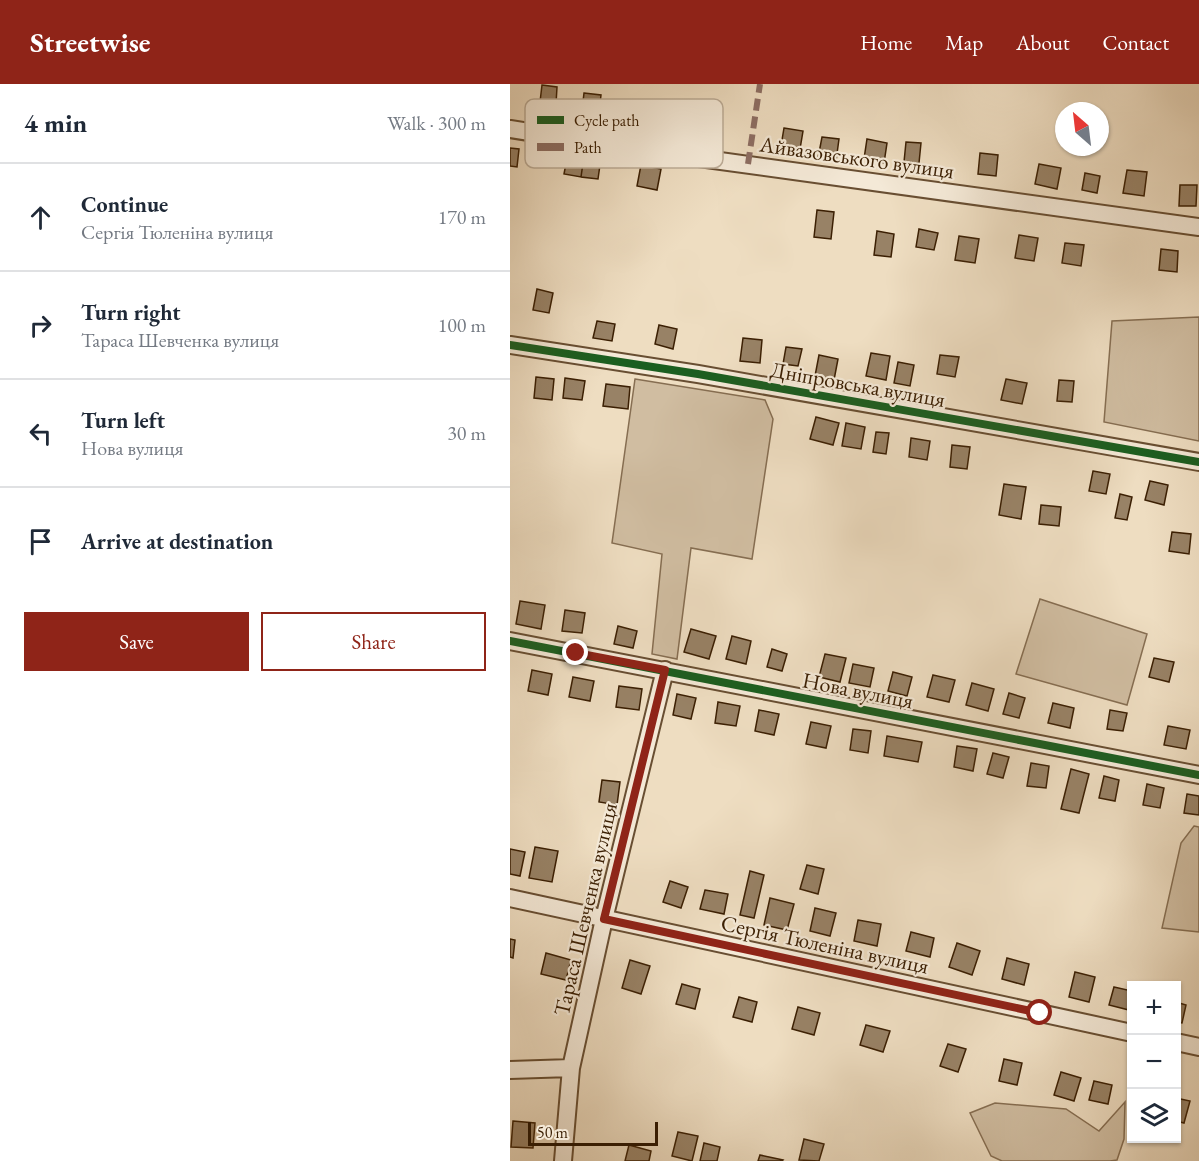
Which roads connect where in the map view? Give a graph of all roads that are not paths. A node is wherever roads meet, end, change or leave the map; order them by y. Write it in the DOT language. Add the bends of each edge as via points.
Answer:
graph roads {
  1 [pos="510,129"];
  2 [pos="525,131"];
  3 [pos="723,161"];
  4 [pos="1199,227"];
  5 [pos="510,345"];
  6 [pos="1199,462"];
  7 [pos="510,641"];
  8 [pos="665,670"];
  9 [pos="1199,776"];
  10 [pos="510,898"];
  11 [pos="604,919"];
  12 [pos="1127,1032"];
  13 [pos="1181,1043"];
  14 [pos="1199,1047"];
  15 [pos="571,1068"];
  16 [pos="510,1070"];
  17 [pos="564,1161"];
  1 -- 2 [label="street, Айвазовського вулиця"];
  3 -- 4 [label="street, Айвазовського вулиця"];
  5 -- 6 [label="street, Дніпровська вулиця"];
  7 -- 8 [label="street, Нова вулиця"];
  8 -- 9 [label="street, Нова вулиця"];
  8 -- 11 [label="street, Тараса Шевченка вулиця"];
  10 -- 11 [label="street, Сергія Тюленіна вулиця"];
  11 -- 12 [label="street, Сергія Тюленіна вулиця"];
  11 -- 15 [label="street, Тараса Шевченка вулиця"];
  13 -- 14 [label="street"];
  15 -- 16 [label="street"];
  15 -- 17 [label="street, Тараса Шевченка вулиця"];
}
